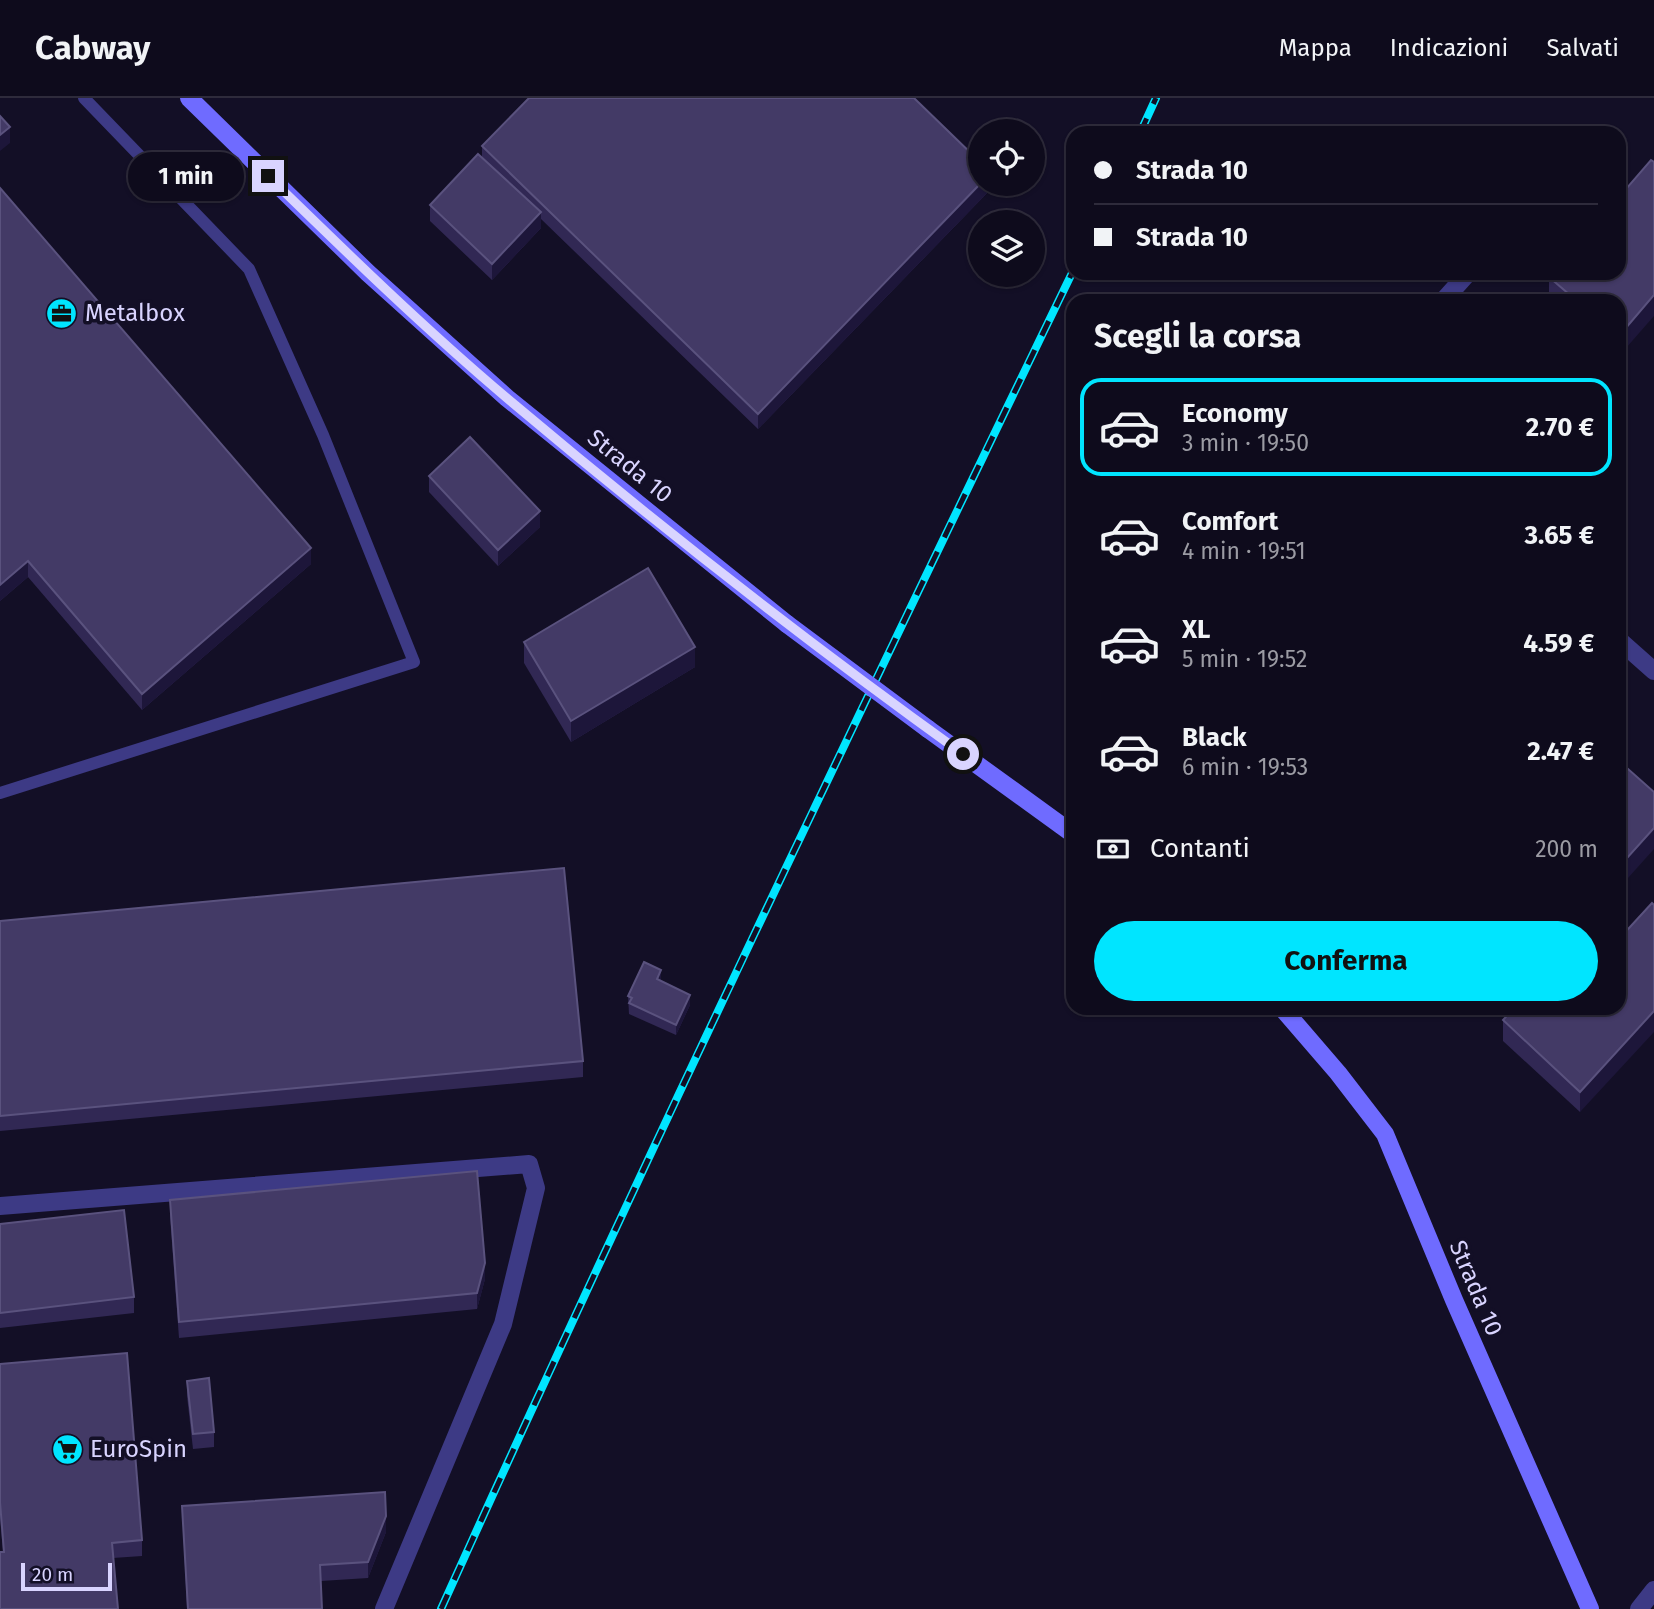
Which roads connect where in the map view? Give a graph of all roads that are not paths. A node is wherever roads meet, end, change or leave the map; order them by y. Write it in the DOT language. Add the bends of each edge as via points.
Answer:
graph roads {
  1 [pos="84,98"];
  2 [pos="189,98"];
  3 [pos="1462,280"];
  4 [pos="1449,294"];
  5 [pos="1626,646"];
  6 [pos="1654,671"];
  7 [pos="0,793"];
  8 [pos="1066,829"];
  9 [pos="1288,1015"];
  10 [pos="0,1206"];
  11 [pos="1654,1590"];
  12 [pos="384,1609"];
  13 [pos="1590,1609"];
  14 [pos="1639,1609"];
  1 -- 7 [label="lane" via="249,269 323,435 414,663"];
  2 -- 8 [label="street, Strada 10, bridge" via="368,273 507,398 787,624"];
  3 -- 4 [label="street"];
  5 -- 6 [label="street"];
  9 -- 13 [label="street, Strada 10" via="1385,1134"];
  10 -- 12 [label="street" via="529,1164 536,1188 503,1324"];
  11 -- 14 [label="street"];
}
